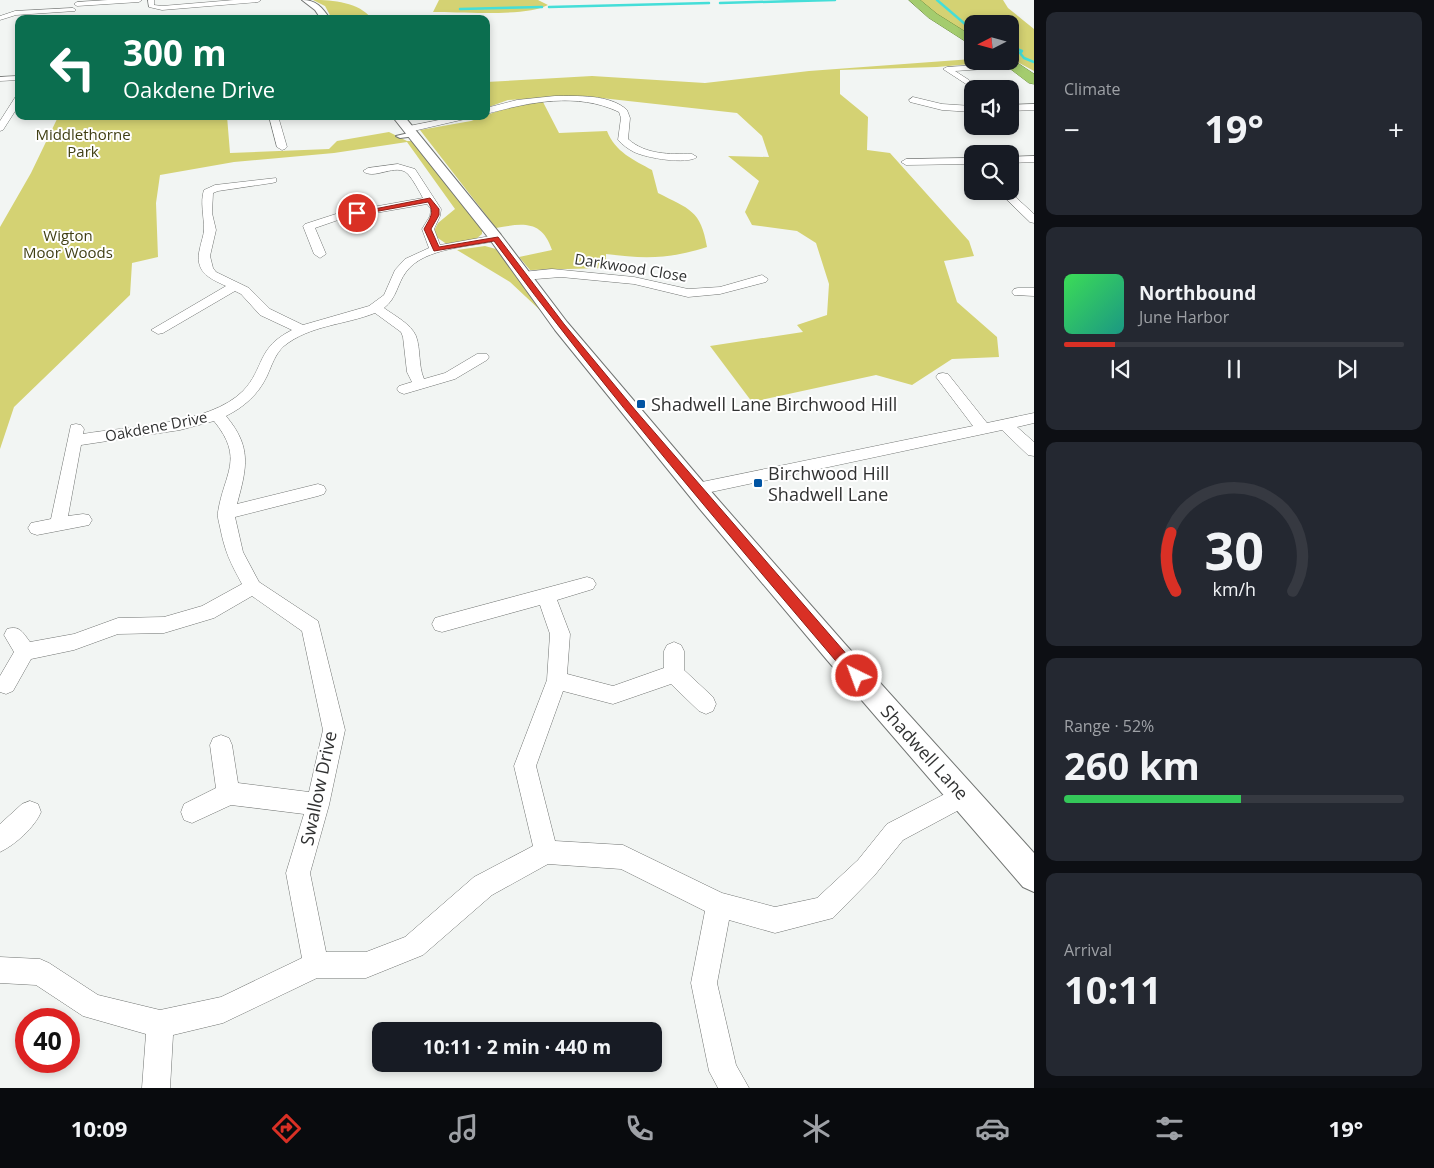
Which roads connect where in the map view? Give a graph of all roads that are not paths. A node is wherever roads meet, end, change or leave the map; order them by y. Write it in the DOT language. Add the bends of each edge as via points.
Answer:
graph roads {
  1 [pos="139,0"];
  2 [pos="151,0"];
  3 [pos="258,0"];
  4 [pos="306,0"];
  5 [pos="914,0"];
  6 [pos="237,1"];
  7 [pos="77,5"];
  8 [pos="323,15"];
  9 [pos="0,18"];
  10 [pos="964,35"];
  11 [pos="964,67"];
  12 [pos="1019,70"];
  13 [pos="15,78"];
  14 [pos="0,79"];
  15 [pos="1034,80"];
  16 [pos="964,81"];
  17 [pos="913,100"];
  18 [pos="15,104"];
  19 [pos="1019,107"];
  20 [pos="1034,107"];
  21 [pos="12,108"];
  22 [pos="964,108"];
  23 [pos="0,109"];
  24 [pos="490,110"];
  25 [pos="274,120"];
  26 [pos="453,120"];
  27 [pos="0,128"];
  28 [pos="405,129"];
  29 [pos="282,147"];
  30 [pos="692,157"];
  31 [pos="1034,159"];
  32 [pos="1019,160"];
  33 [pos="906,162"];
  34 [pos="964,162"];
  35 [pos="368,171"];
  36 [pos="272,180"];
  37 [pos="430,200"];
  38 [pos="1012,200"];
  39 [pos="1034,220"];
  40 [pos="496,238"];
  41 [pos="436,250"];
  42 [pos="320,254"];
  43 [pos="523,276"];
  44 [pos="762,278"];
  45 [pos="235,286"];
  46 [pos="1018,292"];
  47 [pos="1034,292"];
  48 [pos="376,308"];
  49 [pos="158,330"];
  50 [pos="302,330"];
  51 [pos="482,357"];
  52 [pos="944,377"];
  53 [pos="420,385"];
  54 [pos="404,389"];
  55 [pos="217,414"];
  56 [pos="1034,418"];
  57 [pos="1005,424"];
  58 [pos="983,428"];
  59 [pos="1034,451"];
  60 [pos="697,489"];
  61 [pos="318,490"];
  62 [pos="226,514"];
  63 [pos="83,520"];
  64 [pos="58,525"];
  65 [pos="37,528"];
  66 [pos="588,584"];
  67 [pos="253,587"];
  68 [pos="546,596"];
  69 [pos="442,624"];
  70 [pos="14,635"];
  71 [pos="674,650"];
  72 [pos="25,652"];
  73 [pos="674,674"];
  74 [pos="557,680"];
  75 [pos="6,685"];
  76 [pos="706,704"];
  77 [pos="221,746"];
  78 [pos="228,793"];
  79 [pos="964,796"];
  80 [pos="318,805"];
  81 [pos="30,812"];
  82 [pos="192,812"];
  83 [pos="0,840"];
  84 [pos="546,852"];
  85 [pos="1034,876"];
  86 [pos="719,905"];
  87 [pos="316,964"];
  88 [pos="0,970"];
  89 [pos="160,1024"];
  90 [pos="156,1088"];
  91 [pos="735,1088"];
  1 -- 7 [label="street"];
  2 -- 6 [label="street" via="151,6 162,8"];
  3 -- 6 [label="street"];
  4 -- 8 [label="street"];
  5 -- 10 [label="highway"];
  7 -- 9 [label="street"];
  11 -- 16 [label="street" via="947,69"];
  12 -- 15 [label="highway"];
  13 -- 14 [label="street"];
  17 -- 22 [label="street"];
  18 -- 21 [label="street"];
  19 -- 20 [label="street"];
  21 -- 23 [label="street"];
  21 -- 27 [label="street"];
  24 -- 30 [label="street" via="513,102 580,98 605,102 623,110 626,122 622,140 635,150 663,157"];
  25 -- 29 [label="street"];
  26 -- 28 [label="street"];
  28 -- 40 [label="street, Shadwell Lane"];
  31 -- 32 [label="street"];
  33 -- 34 [label="street"];
  35 -- 37 [label="street" via="392,167 408,169"];
  36 -- 45 [label="street" via="215,188 208,192 206,213 210,230 204,256 207,269 212,275"];
  37 -- 41 [label="street" via="436,209 428,229"];
  37 -- 42 [label="street" via="339,216 309,226"];
  38 -- 39 [label="street"];
  40 -- 41 [label="street, Oakdene Drive"];
  40 -- 43 [label="street, Shadwell Lane"];
  41 -- 48 [label="street, Oakdene Drive" via="407,264 400,271 391,294"];
  43 -- 44 [label="street, Darkwood Close" via="576,273 693,294 729,289"];
  43 -- 60 [label="street, Shadwell Lane"];
  45 -- 49 [label="street"];
  45 -- 50 [label="street" via="265,312"];
  46 -- 47 [label="street"];
  48 -- 50 [label="street, Oakdene Drive"];
  48 -- 53 [label="street" via="406,330 414,372"];
  50 -- 55 [label="street, Oakdene Drive" via="270,353 252,389 240,401"];
  51 -- 53 [label="street" via="450,376"];
  52 -- 58 [label="street"];
  53 -- 54 [label="street"];
  55 -- 62 [label="street, Swallow Drive" via="231,432 238,452 237,475"];
  55 -- 64 [label="street, Oakdene Drive" via="174,426 75,435"];
  56 -- 57 [label="street"];
  57 -- 58 [label="street"];
  57 -- 59 [label="street"];
  58 -- 60 [label="street"];
  60 -- 79 [label="street, Shadwell Lane"];
  61 -- 62 [label="street"];
  62 -- 67 [label="street, Swallow Drive" via="234,552"];
  63 -- 64 [label="street"];
  64 -- 65 [label="street"];
  66 -- 68 [label="street"];
  67 -- 72 [label="street" via="207,612 164,625 118,626 74,642"];
  67 -- 80 [label="street, Swallow Drive" via="310,627 334,730"];
  68 -- 69 [label="street"];
  68 -- 74 [label="street" via="560,634"];
  70 -- 72 [label="street"];
  71 -- 73 [label="street"];
  72 -- 75 [label="street"];
  73 -- 74 [label="street" via="613,695"];
  73 -- 76 [label="street"];
  74 -- 84 [label="street" via="525,766"];
  77 -- 78 [label="street"];
  78 -- 80 [label="street"];
  78 -- 82 [label="street"];
  79 -- 85 [label="street, Shadwell Lane"];
  79 -- 86 [label="street" via="895,832 866,868 824,909 775,920"];
  80 -- 87 [label="street, Swallow Drive" via="298,873"];
  81 -- 83 [label="street"];
  84 -- 86 [label="street" via="623,858"];
  84 -- 87 [label="street" via="483,886 414,946 366,965"];
  86 -- 91 [label="street" via="704,983 723,1071"];
  87 -- 89 [label="street" via="223,1010"];
  88 -- 89 [label="street" via="40,972 92,1007"];
  89 -- 90 [label="street"];
}
